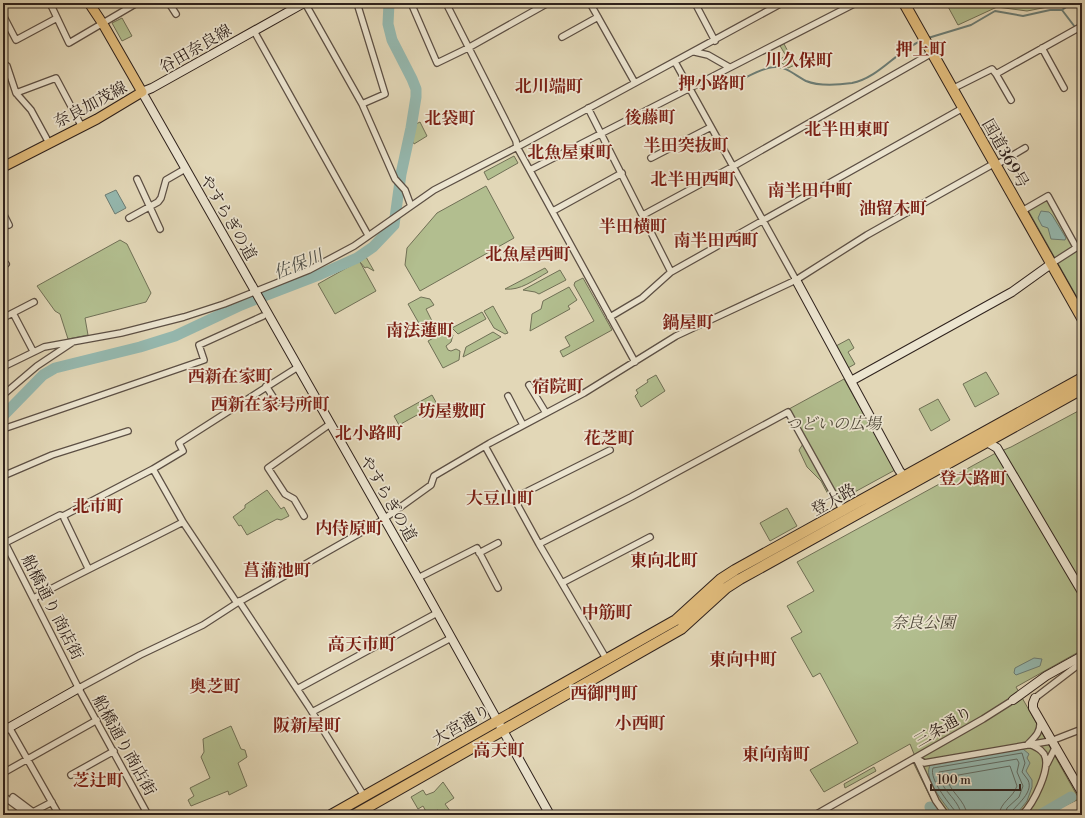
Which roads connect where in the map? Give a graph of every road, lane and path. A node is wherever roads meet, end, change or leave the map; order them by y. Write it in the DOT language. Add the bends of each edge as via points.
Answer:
graph roads {
  1 [pos="50,3"];
  2 [pos="89,3"];
  3 [pos="137,3"];
  4 [pos="169,3"];
  5 [pos="305,3"];
  6 [pos="357,3"];
  7 [pos="410,3"];
  8 [pos="446,3"];
  9 [pos="548,3"];
  10 [pos="590,3"];
  11 [pos="694,3"];
  12 [pos="856,3"];
  13 [pos="904,3"];
  14 [pos="778,4"];
  15 [pos="290,6"];
  16 [pos="176,14"];
  17 [pos="3,15"];
  18 [pos="598,17"];
  19 [pos="57,18"];
  20 [pos="104,24"];
  21 [pos="1081,27"];
  22 [pos="254,31"];
  23 [pos="562,37"];
  24 [pos="715,41"];
  25 [pos="468,48"];
  26 [pos="1042,48"];
  27 [pos="695,52"];
  28 [pos="932,53"];
  29 [pos="675,62"];
  30 [pos="3,63"];
  31 [pos="729,67"];
  32 [pos="996,74"];
  33 [pos="635,83"];
  34 [pos="689,88"];
  35 [pos="1064,88"];
  36 [pos="952,89"];
  37 [pos="142,92"];
  38 [pos="16,93"];
  39 [pos="1011,100"];
  40 [pos="362,104"];
  41 [pos="588,108"];
  42 [pos="963,108"];
  43 [pos="711,126"];
  44 [pos="82,127"];
  45 [pos="601,133"];
  46 [pos="49,143"];
  47 [pos="517,147"];
  48 [pos="1025,148"];
  49 [pos="651,158"];
  50 [pos="996,164"];
  51 [pos="3,167"];
  52 [pos="732,167"];
  53 [pos="185,169"];
  54 [pos="530,170"];
  55 [pos="622,173"];
  56 [pos="137,179"];
  57 [pos="150,206"];
  58 [pos="411,206"];
  59 [pos="553,211"];
  60 [pos="1022,211"];
  61 [pos="3,213"];
  62 [pos="643,216"];
  63 [pos="129,218"];
  64 [pos="763,221"];
  65 [pos="9,224"];
  66 [pos="160,229"];
  67 [pos="368,235"];
  68 [pos="1079,245"];
  69 [pos="1051,264"];
  70 [pos="671,272"];
  71 [pos="796,280"];
  72 [pos="256,293"];
  73 [pos="34,302"];
  74 [pos="13,313"];
  75 [pos="263,316"];
  76 [pos="610,317"];
  77 [pos="3,318"];
  78 [pos="1082,318"];
  79 [pos="75,341"];
  80 [pos="34,351"];
  81 [pos="635,362"];
  82 [pos="3,367"];
  83 [pos="298,367"];
  84 [pos="1082,378"];
  85 [pos="851,381"];
  86 [pos="529,385"];
  87 [pos="266,386"];
  88 [pos="1082,389"];
  89 [pos="3,395"];
  90 [pos="508,396"];
  91 [pos="277,403"];
  92 [pos="546,413"];
  93 [pos="330,424"];
  94 [pos="523,425"];
  95 [pos="3,429"];
  96 [pos="128,431"];
  97 [pos="985,438"];
  98 [pos="485,446"];
  99 [pos="610,450"];
  100 [pos="154,469"];
  101 [pos="3,476"];
  102 [pos="907,481"];
  103 [pos="514,498"];
  104 [pos="63,516"];
  105 [pos="304,516"];
  106 [pos="844,516"];
  107 [pos="384,518"];
  108 [pos="183,522"];
  109 [pos="650,537"];
  110 [pos="4,541"];
  111 [pos="498,543"];
  112 [pos="539,544"];
  113 [pos="479,553"];
  114 [pos="88,568"];
  115 [pos="735,570"];
  116 [pos="418,578"];
  117 [pos="740,579"];
  118 [pos="562,583"];
  119 [pos="498,588"];
  120 [pos="1082,592"];
  121 [pos="34,598"];
  122 [pos="238,602"];
  123 [pos="437,613"];
  124 [pos="452,638"];
  125 [pos="1082,656"];
  126 [pos="1082,662"];
  127 [pos="609,664"];
  128 [pos="79,688"];
  129 [pos="297,689"];
  130 [pos="1035,698"];
  131 [pos="1013,700"];
  132 [pos="312,712"];
  133 [pos="1040,719"];
  134 [pos="96,720"];
  135 [pos="498,720"];
  136 [pos="6,729"];
  137 [pos="1082,729"];
  138 [pos="503,730"];
  139 [pos="1028,744"];
  140 [pos="1053,744"];
  141 [pos="114,751"];
  142 [pos="27,758"];
  143 [pos="916,758"];
  144 [pos="1047,764"];
  145 [pos="3,773"];
  146 [pos="71,775"];
  147 [pos="1082,793"];
  148 [pos="3,796"];
  149 [pos="364,796"];
  150 [pos="13,798"];
  151 [pos="52,802"];
  152 [pos="33,814"];
  153 [pos="59,815"];
  154 [pos="148,815"];
  155 [pos="331,815"];
  156 [pos="354,815"];
  157 [pos="550,815"];
  158 [pos="815,815"];
  159 [pos="946,815"];
  160 [pos="1022,815"];
  1 -- 19 [label="street"];
  2 -- 20 [label="main road, 奈良加茂線"];
  3 -- 20 [label="street"];
  4 -- 16 [label="street"];
  5 -- 15 [label="street, 谷田奈良線"];
  5 -- 40 [label="street"];
  6 -- 40 [label="street" via="385,94"];
  7 -- 25 [label="street" via="437,63"];
  8 -- 25 [label="street"];
  9 -- 25 [label="street"];
  10 -- 18 [label="street"];
  11 -- 24 [label="street"];
  12 -- 31 [label="street"];
  13 -- 28 [label="highway, 国道369号"];
  14 -- 24 [label="street"];
  15 -- 22 [label="street, 谷田奈良線"];
  17 -- 19 [label="street" via="16,40"];
  18 -- 23 [label="street"];
  18 -- 33 [label="street"];
  19 -- 20 [label="street" via="69,43"];
  20 -- 37 [label="main road, 奈良加茂線"];
  21 -- 26 [label="street"];
  22 -- 37 [label="street, 谷田奈良線"];
  22 -- 67 [label="street"];
  24 -- 27 [label="street"];
  25 -- 47 [label="street"];
  26 -- 32 [label="street"];
  26 -- 35 [label="street"];
  27 -- 29 [label="street"];
  27 -- 31 [label="street" via="708,55"];
  28 -- 36 [label="highway, 国道369号"];
  28 -- 52 [label="street"];
  29 -- 33 [label="street"];
  29 -- 34 [label="street"];
  30 -- 38 [label="street" via="7,66"];
  31 -- 34 [label="street"];
  32 -- 36 [label="street" via="992,69"];
  32 -- 39 [label="street"];
  33 -- 41 [label="street"];
  34 -- 43 [label="street"];
  34 -- 45 [label="street"];
  36 -- 42 [label="highway, 国道369号"];
  37 -- 44 [label="main road, 奈良加茂線"];
  37 -- 53 [label="street, やすらぎの道"];
  38 -- 44 [label="street" via="56,78"];
  38 -- 46 [label="street" via="31,110"];
  40 -- 58 [label="street" via="395,179 405,190"];
  41 -- 45 [label="street"];
  41 -- 47 [label="street"];
  42 -- 50 [label="highway, 国道369号"];
  42 -- 64 [label="street"];
  43 -- 49 [label="street"];
  43 -- 52 [label="street"];
  44 -- 46 [label="main road, 奈良加茂線"];
  45 -- 54 [label="street"];
  45 -- 55 [label="street"];
  46 -- 51 [label="main road, 奈良加茂線"];
  47 -- 54 [label="street"];
  47 -- 58 [label="street" via="434,190"];
  48 -- 50 [label="street"];
  50 -- 60 [label="highway, 国道369号"];
  50 -- 71 [label="street" via="867,235"];
  52 -- 62 [label="street"];
  52 -- 64 [label="street"];
  53 -- 57 [label="street" via="166,180 161,198"];
  53 -- 72 [label="street, やすらぎの道"];
  54 -- 59 [label="street"];
  55 -- 59 [label="street"];
  55 -- 62 [label="street"];
  56 -- 57 [label="street"];
  57 -- 63 [label="street"];
  57 -- 66 [label="street"];
  58 -- 67 [label="street"];
  59 -- 76 [label="street"];
  60 -- 68 [label="street" via="1048,196"];
  60 -- 69 [label="highway, 国道369号"];
  61 -- 65 [label="street"];
  62 -- 70 [label="street"];
  64 -- 70 [label="street"];
  64 -- 71 [label="street"];
  67 -- 72 [label="street" via="354,246 324,262"];
  68 -- 69 [label="street"];
  69 -- 78 [label="highway, 国道369号"];
  69 -- 85 [label="street" via="1012,292"];
  70 -- 76 [label="street" via="642,298"];
  71 -- 81 [label="street" via="676,336"];
  71 -- 85 [label="street"];
  72 -- 79 [label="street" via="160,324"];
  72 -- 83 [label="street, やすらぎの道"];
  73 -- 74 [label="street"];
  74 -- 77 [label="street"];
  74 -- 80 [label="street"];
  75 -- 95 [label="street" via="199,345 204,360"];
  76 -- 81 [label="street"];
  79 -- 80 [label="street"];
  79 -- 89 [label="street" via="37,366"];
  80 -- 82 [label="street"];
  81 -- 92 [label="street"];
  83 -- 87 [label="street"];
  83 -- 93 [label="street, やすらぎの道"];
  84 -- 97 [label="highway, 登大路"];
  85 -- 102 [label="street"];
  86 -- 92 [label="street"];
  87 -- 91 [label="street"];
  87 -- 100 [label="street" via="179,444 183,451"];
  88 -- 97 [label="highway, 登大路"];
  90 -- 94 [label="street"];
  92 -- 94 [label="street"];
  93 -- 105 [label="street" via="268,468 285,494 294,499"];
  93 -- 107 [label="street, やすらぎの道"];
  94 -- 98 [label="street"];
  96 -- 101 [label="street" via="52,455"];
  97 -- 102 [label="highway, 登大路"];
  97 -- 120 [label="street" via="997,448"];
  98 -- 103 [label="street"];
  98 -- 107 [label="street" via="434,476 431,485"];
  99 -- 103 [label="street"];
  100 -- 104 [label="street"];
  100 -- 108 [label="street"];
  102 -- 106 [label="highway, 登大路"];
  103 -- 112 [label="street"];
  104 -- 110 [label="street" via="60,515"];
  104 -- 114 [label="street"];
  106 -- 112 [label="street" via="788,412"];
  106 -- 115 [label="highway, 登大路"];
  106 -- 117 [label="highway, 登大路"];
  107 -- 116 [label="street, やすらぎの道"];
  107 -- 122 [label="street"];
  108 -- 114 [label="street" via="124,554"];
  108 -- 122 [label="street"];
  109 -- 118 [label="street"];
  110 -- 121 [label="street, 船橋通り 商店街"];
  111 -- 113 [label="street"];
  112 -- 118 [label="street"];
  113 -- 116 [label="street" via="477,548"];
  113 -- 119 [label="street"];
  114 -- 121 [label="street"];
  115 -- 117 [label="highway"];
  115 -- 127 [label="highway, 登大路" via="721,579 676,620"];
  116 -- 123 [label="street, やすらぎの道"];
  117 -- 127 [label="highway, 登大路" via="726,588 681,629"];
  118 -- 127 [label="street"];
  121 -- 128 [label="street, 船橋通り 商店街"];
  122 -- 128 [label="street" via="203,625"];
  122 -- 129 [label="street"];
  123 -- 124 [label="street, やすらぎの道"];
  123 -- 129 [label="street"];
  124 -- 132 [label="street"];
  124 -- 135 [label="street, やすらぎの道"];
  125 -- 131 [label="street, 三条通り" via="1046,676"];
  126 -- 130 [label="street"];
  127 -- 135 [label="highway, 大宮通り"];
  127 -- 138 [label="highway, 大宮通り"];
  128 -- 134 [label="street, 船橋通り商店街"];
  128 -- 136 [label="street"];
  129 -- 132 [label="street"];
  130 -- 133 [label="street" via="1034,708"];
  131 -- 143 [label="street, 三条通り"];
  132 -- 149 [label="street"];
  133 -- 139 [label="street" via="1038,734"];
  133 -- 140 [label="street"];
  134 -- 141 [label="street, 船橋通り商店街"];
  134 -- 142 [label="street"];
  135 -- 138 [label="street, やすらぎの道"];
  135 -- 149 [label="highway, 大宮通り"];
  136 -- 142 [label="street"];
  137 -- 140 [label="street"];
  138 -- 156 [label="highway, 大宮通り"];
  138 -- 157 [label="street, やすらぎの道"];
  139 -- 140 [label="street"];
  139 -- 143 [label="street" via="924,763"];
  139 -- 144 [label="street" via="1040,749"];
  140 -- 144 [label="street"];
  140 -- 147 [label="street"];
  141 -- 146 [label="street"];
  141 -- 154 [label="street, 船橋通り商店街"];
  142 -- 145 [label="street"];
  142 -- 151 [label="street"];
  143 -- 158 [label="street, 三条通り"];
  143 -- 159 [label="street"];
  144 -- 160 [label="street" via="1033,803"];
  148 -- 152 [label="street"];
  149 -- 155 [label="highway, 大宮通り"];
  150 -- 152 [label="street"];
  151 -- 152 [label="street"];
  151 -- 153 [label="street"];
}
